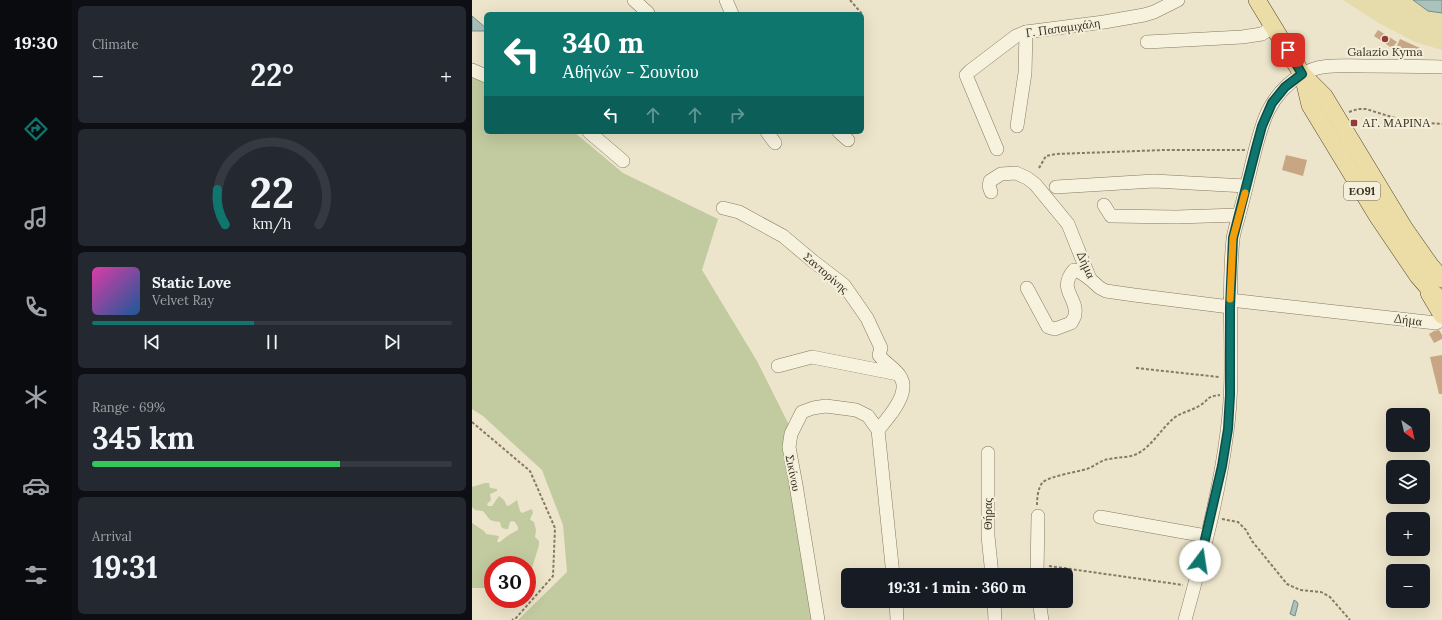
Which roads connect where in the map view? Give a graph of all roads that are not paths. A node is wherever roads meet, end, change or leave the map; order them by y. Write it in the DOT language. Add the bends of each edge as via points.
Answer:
graph roads {
  1 [pos="634,0"];
  2 [pos="726,0"];
  3 [pos="1178,0"];
  4 [pos="1257,0"];
  5 [pos="647,12"];
  6 [pos="731,12"];
  7 [pos="1274,26"];
  8 [pos="1026,32"];
  9 [pos="1147,42"];
  10 [pos="1442,67"];
  11 [pos="472,70"];
  12 [pos="1302,74"];
  13 [pos="484,75"];
  14 [pos="1018,126"];
  15 [pos="591,134"];
  16 [pos="997,149"];
  17 [pos="623,161"];
  18 [pos="1246,186"];
  19 [pos="1056,187"];
  20 [pos="991,192"];
  21 [pos="1104,205"];
  22 [pos="723,208"];
  23 [pos="1239,215"];
  24 [pos="1418,276"];
  25 [pos="1090,279"];
  26 [pos="1442,279"];
  27 [pos="1027,288"];
  28 [pos="1442,301"];
  29 [pos="1230,303"];
  30 [pos="1442,315"];
  31 [pos="1442,320"];
  32 [pos="778,366"];
  33 [pos="898,374"];
  34 [pos="878,430"];
  35 [pos="988,453"];
  36 [pos="1038,516"];
  37 [pos="1100,517"];
  38 [pos="1206,536"];
  39 [pos="892,568"];
  40 [pos="991,568"];
  41 [pos="1037,568"];
  42 [pos="896,608"];
  43 [pos="994,608"];
  44 [pos="1041,608"];
  45 [pos="818,620"];
  46 [pos="897,620"];
  47 [pos="995,620"];
  48 [pos="1042,620"];
  49 [pos="1185,620"];
  1 -- 5 [label="street"];
  2 -- 6 [label="street"];
  3 -- 8 [label="street, Γ. Παπαμιχάλη" via="1144,15"];
  4 -- 7 [label="main road, ΕΟ91"];
  7 -- 9 [label="street" via="1262,34 1242,37"];
  7 -- 12 [label="main road, ΕΟ91"];
  8 -- 14 [label="street" via="1025,73"];
  8 -- 16 [label="street, Γ. Παπαμιχάλη" via="1016,36 966,75"];
  10 -- 12 [label="street" via="1330,66"];
  11 -- 13 [label="street"];
  12 -- 18 [label="street" via="1285,87 1272,103 1262,126"];
  12 -- 24 [label="main road, ΕΟ91" via="1310,105 1390,236"];
  12 -- 26 [label="main road, ΕΟ91" via="1324,96 1404,228"];
  15 -- 17 [label="street"];
  18 -- 19 [label="street" via="1154,180"];
  18 -- 23 [label="street"];
  20 -- 25 [label="street, Δήμα" via="990,181 1002,174 1022,175 1035,184 1068,224"];
  21 -- 23 [label="street" via="1111,216"];
  22 -- 33 [label="street, Σαντορίνης" via="740,212 783,236 844,285 867,318 881,348 879,355"];
  23 -- 29 [label="street" via="1233,238"];
  24 -- 28 [label="main road, ΕΟ91"];
  24 -- 30 [label="main road"];
  25 -- 27 [label="street" via="1074,270 1069,276 1067,286 1075,315 1071,323 1055,329 1048,327"];
  25 -- 29 [label="street, Δήμα" via="1106,291 1175,301"];
  29 -- 31 [label="street, Δήμα" via="1436,323"];
  29 -- 38 [label="street" via="1231,378 1228,429"];
  32 -- 33 [label="street" via="812,357"];
  33 -- 34 [label="street" via="903,384 898,404"];
  34 -- 39 [label="street"];
  34 -- 45 [label="street, Σικίνου" via="868,416 856,410 826,406 802,412 791,434 788,447"];
  35 -- 40 [label="street, Θήρας" via="988,536"];
  36 -- 41 [label="street"];
  37 -- 38 [label="street"];
  38 -- 49 [label="street"];
  42 -- 46 [label="street"];
  43 -- 47 [label="street"];
  44 -- 48 [label="street"];
}
